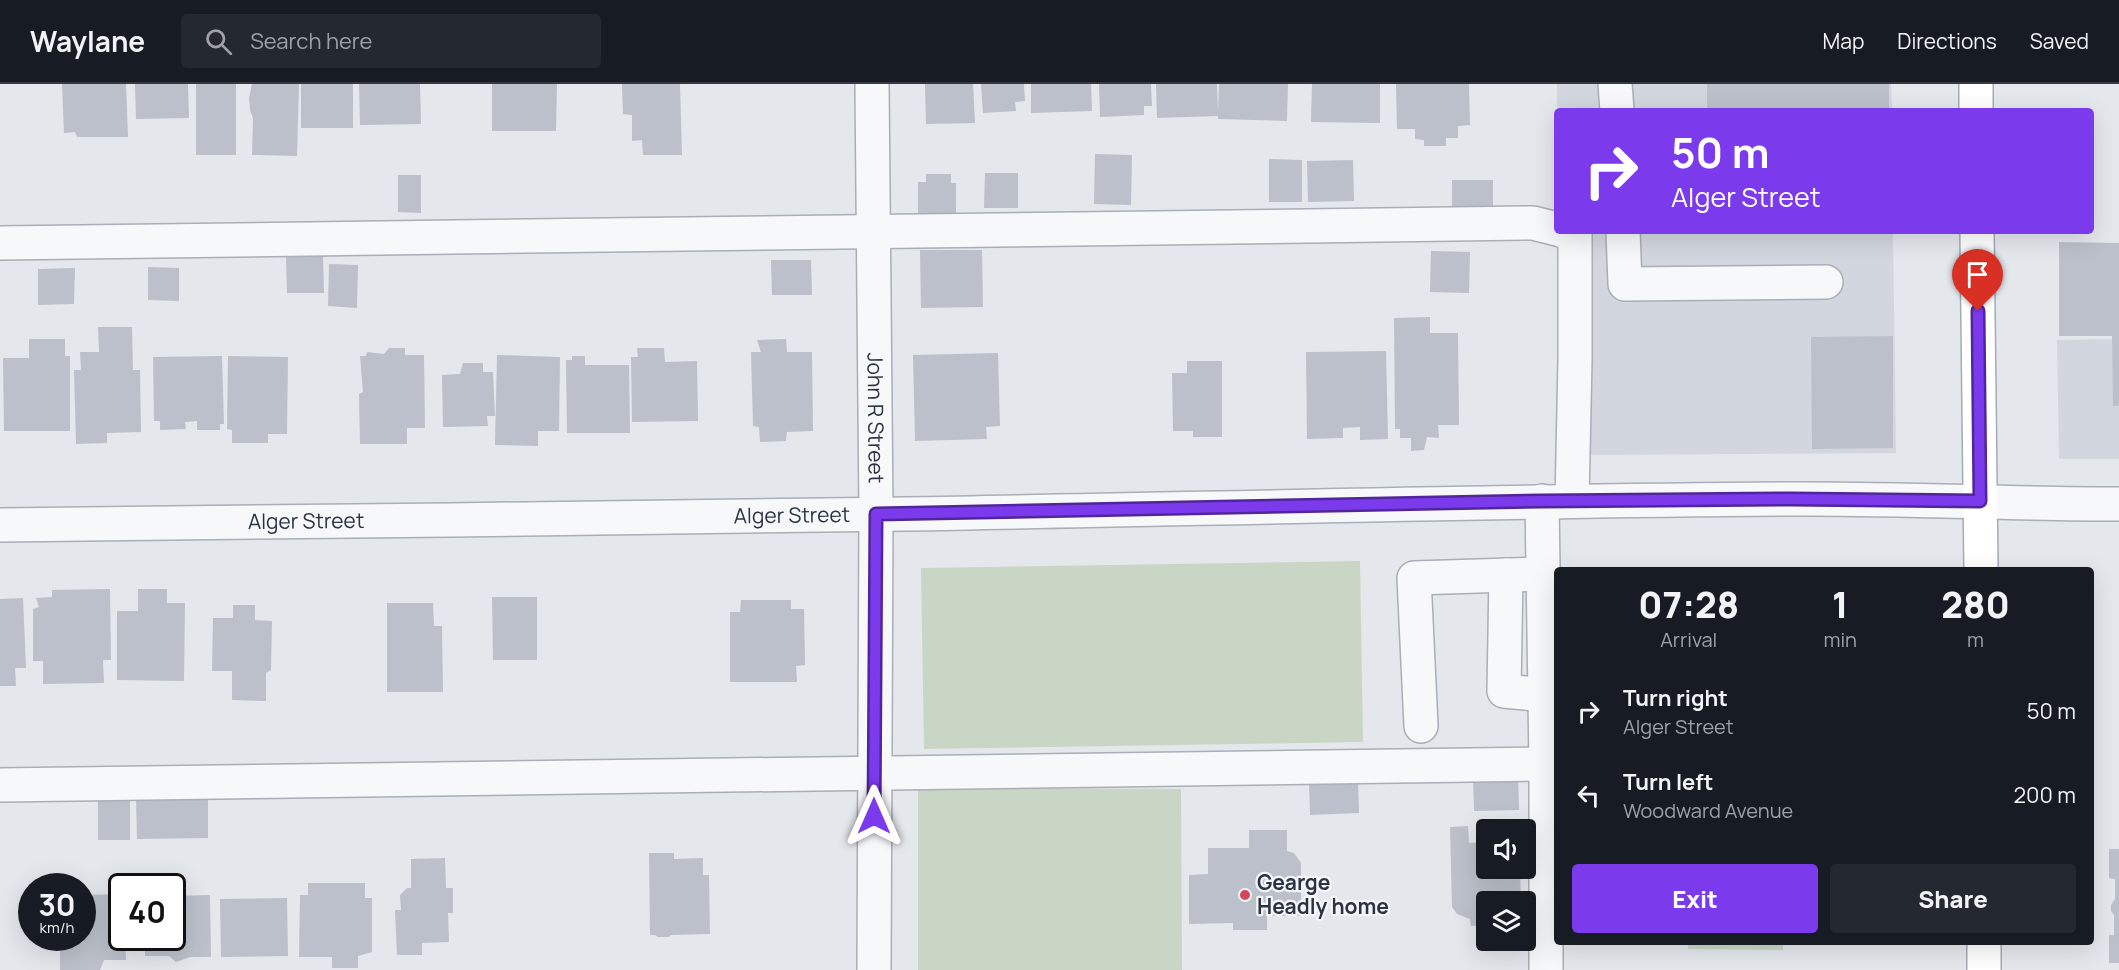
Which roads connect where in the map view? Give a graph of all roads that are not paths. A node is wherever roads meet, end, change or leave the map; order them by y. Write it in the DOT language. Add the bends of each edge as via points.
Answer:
graph roads {
  1 [pos="872,84"];
  2 [pos="1615,84"];
  3 [pos="1976,84"];
  4 [pos="1617,108"];
  5 [pos="1977,108"];
  6 [pos="1554,228"];
  7 [pos="873,232"];
  8 [pos="1575,234"];
  9 [pos="1623,234"];
  10 [pos="1977,234"];
  11 [pos="0,243"];
  12 [pos="1826,282"];
  13 [pos="1557,501"];
  14 [pos="1980,501"];
  15 [pos="2119,504"];
  16 [pos="876,514"];
  17 [pos="0,525"];
  18 [pos="1981,567"];
  19 [pos="1543,574"];
  20 [pos="1506,575"];
  21 [pos="1545,694"];
  22 [pos="1421,726"];
  23 [pos="1546,764"];
  24 [pos="875,772"];
  25 [pos="0,785"];
  26 [pos="1984,945"];
  27 [pos="874,970"];
  28 [pos="1546,970"];
  29 [pos="1984,970"];
  1 -- 7 [label="street, John R Street"];
  2 -- 4 [label="street"];
  3 -- 5 [label="main road"];
  6 -- 7 [label="street" via="1533,223"];
  7 -- 11 [label="street"];
  7 -- 16 [label="street, John R Street"];
  8 -- 13 [label="street"];
  9 -- 12 [label="street" via="1625,284"];
  10 -- 14 [label="main road"];
  13 -- 14 [label="street, Alger Street"];
  13 -- 16 [label="street, Alger Street"];
  13 -- 19 [label="street"];
  14 -- 15 [label="street, Alger Street"];
  14 -- 18 [label="main road"];
  16 -- 17 [label="street, Alger Street"];
  16 -- 24 [label="street, John R Street"];
  19 -- 20 [label="street"];
  19 -- 21 [label="street"];
  20 -- 21 [label="street" via="1504,691"];
  20 -- 22 [label="street" via="1414,578"];
  21 -- 23 [label="street"];
  23 -- 24 [label="street"];
  23 -- 28 [label="street"];
  24 -- 25 [label="street"];
  24 -- 27 [label="street, John R Street"];
  26 -- 29 [label="main road"];
}
